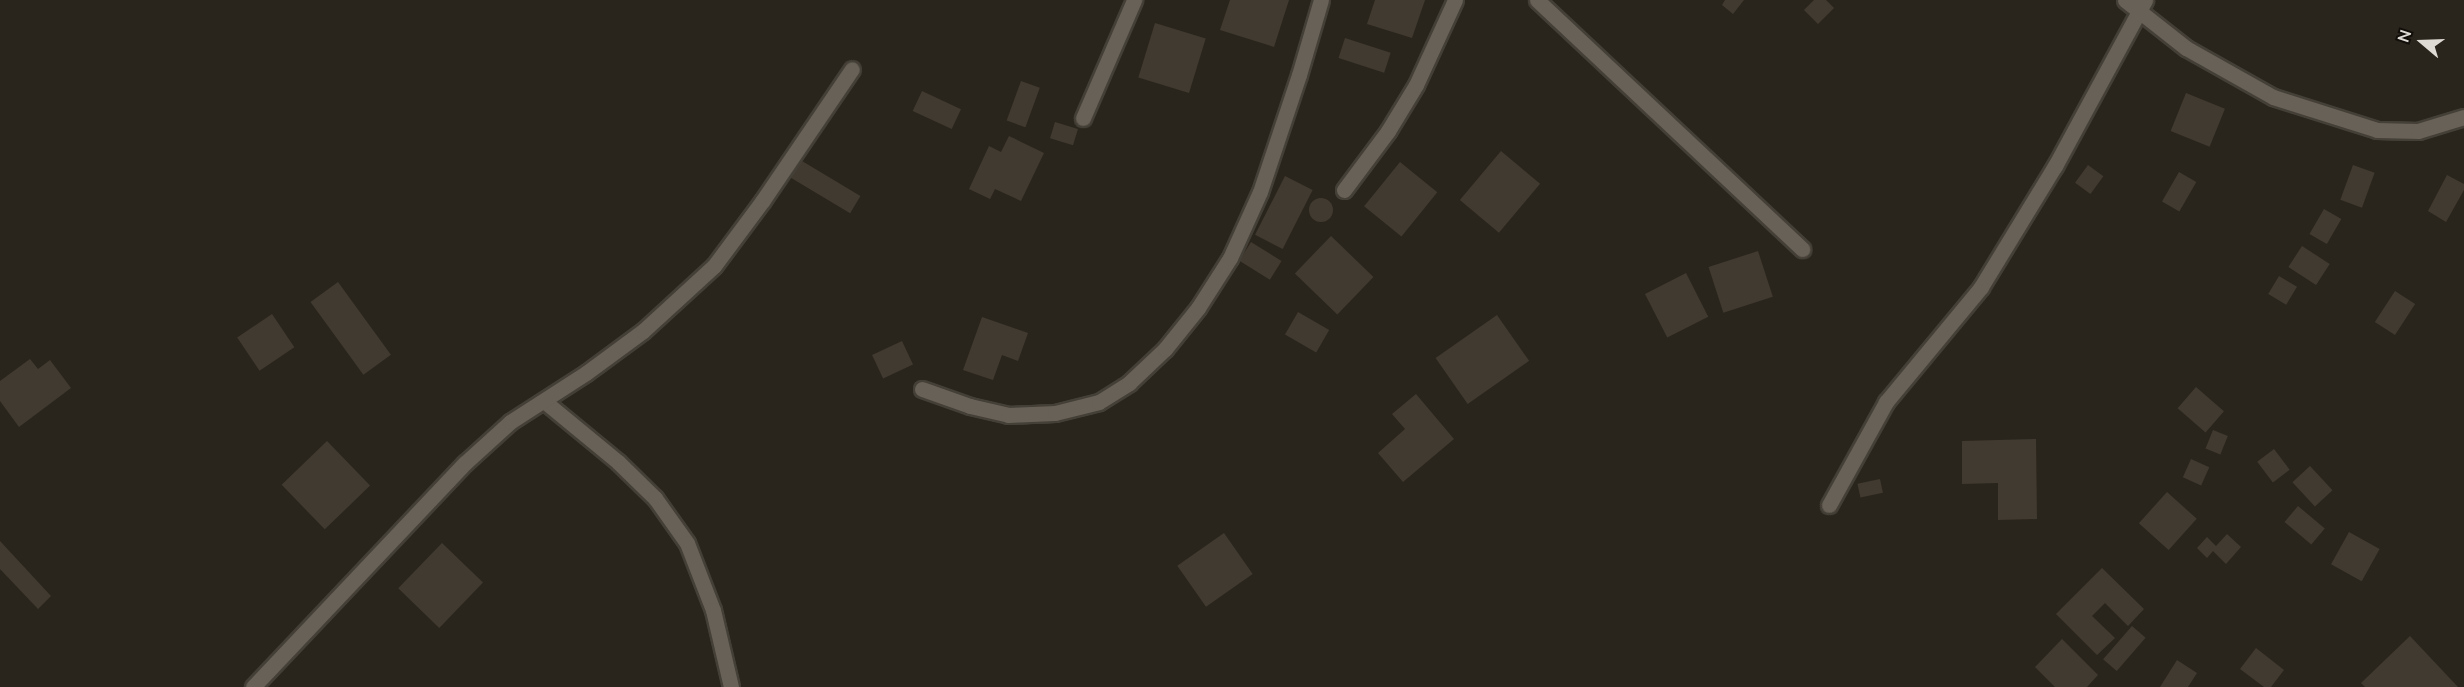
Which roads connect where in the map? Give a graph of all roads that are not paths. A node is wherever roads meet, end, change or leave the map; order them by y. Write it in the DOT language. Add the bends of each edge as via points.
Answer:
graph roads {
  1 [pos="1134,0"];
  2 [pos="1321,0"];
  3 [pos="1455,0"];
  4 [pos="1537,0"];
  5 [pos="2125,0"];
  6 [pos="2142,6"];
  7 [pos="852,69"];
  8 [pos="2464,117"];
  9 [pos="1083,118"];
  10 [pos="1344,190"];
  11 [pos="1802,249"];
  12 [pos="922,389"];
  13 [pos="544,401"];
  14 [pos="1829,505"];
  15 [pos="253,687"];
  16 [pos="731,687"];
  1 -- 9 [label="street"];
  2 -- 12 [label="street" via="1260,192 1230,258 1198,308 1165,349 1129,383 1099,402 1055,413 1008,415"];
  3 -- 10 [label="street" via="1416,85"];
  4 -- 11 [label="street"];
  5 -- 6 [label="street"];
  6 -- 8 [label="street" via="2186,48 2219,68 2273,97 2325,115 2378,130 2418,131"];
  6 -- 14 [label="street" via="2055,166 1981,287 1886,402"];
  7 -- 13 [label="street" via="714,266 643,331"];
  13 -- 15 [label="street" via="510,422 465,463"];
  13 -- 16 [label="street" via="648,491 687,543 712,609"];
}
